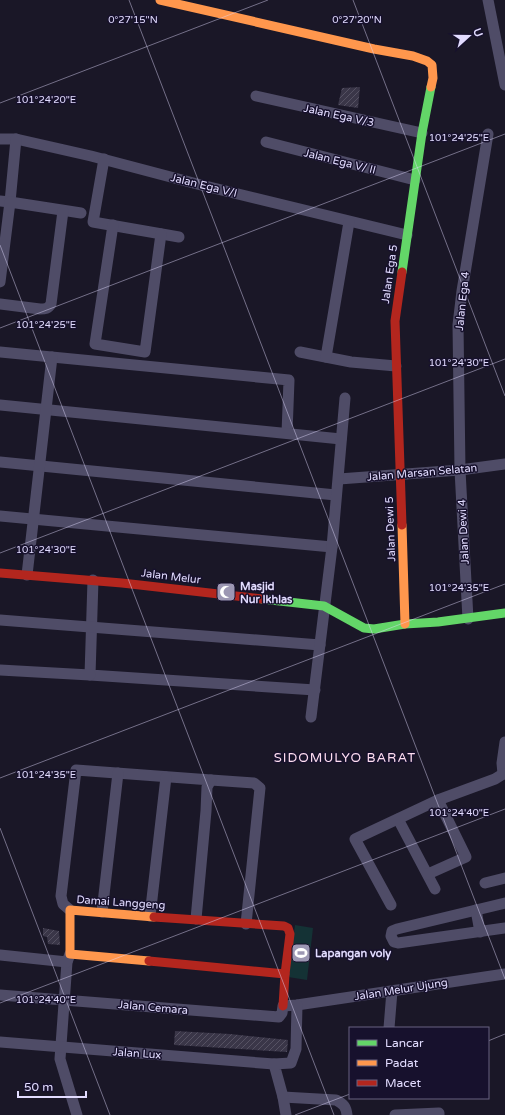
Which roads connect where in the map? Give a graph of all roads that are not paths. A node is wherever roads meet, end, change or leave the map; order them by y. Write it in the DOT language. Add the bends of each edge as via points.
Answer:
graph roads {
  1 [pos="160,0"];
  2 [pos="488,0"];
  3 [pos="505,85"];
  4 [pos="256,96"];
  5 [pos="422,133"];
  6 [pos="488,134"];
  7 [pos="0,139"];
  8 [pos="16,139"];
  9 [pos="266,142"];
  10 [pos="104,159"];
  11 [pos="415,180"];
  12 [pos="5,202"];
  13 [pos="63,211"];
  14 [pos="81,213"];
  15 [pos="349,222"];
  16 [pos="113,225"];
  17 [pos="160,234"];
  18 [pos="407,236"];
  19 [pos="179,237"];
  20 [pos="0,282"];
  21 [pos="0,304"];
  22 [pos="0,352"];
  23 [pos="300,352"];
  24 [pos="52,357"];
  25 [pos="326,357"];
  26 [pos="396,366"];
  27 [pos="345,398"];
  28 [pos="0,405"];
  29 [pos="46,410"];
  30 [pos="287,433"];
  31 [pos="341,439"];
  32 [pos="0,462"];
  33 [pos="505,464"];
  34 [pos="40,466"];
  35 [pos="460,470"];
  36 [pos="401,475"];
  37 [pos="338,479"];
  38 [pos="336,495"];
  39 [pos="0,516"];
  40 [pos="34,519"];
  41 [pos="332,547"];
  42 [pos="0,573"];
  43 [pos="27,575"];
  44 [pos="93,580"];
  45 [pos="324,606"];
  46 [pos="505,613"];
  47 [pos="468,619"];
  48 [pos="0,620"];
  49 [pos="405,624"];
  50 [pos="91,628"];
  51 [pos="320,645"];
  52 [pos="0,670"];
  53 [pos="90,675"];
  54 [pos="315,690"];
  55 [pos="311,717"];
  56 [pos="505,742"];
  57 [pos="118,772"];
  58 [pos="504,774"];
  59 [pos="166,777"];
  60 [pos="211,780"];
  61 [pos="438,800"];
  62 [pos="398,819"];
  63 [pos="428,874"];
  64 [pos="505,878"];
  65 [pos="485,883"];
  66 [pos="435,889"];
  67 [pos="505,903"];
  68 [pos="391,905"];
  69 [pos="70,910"];
  70 [pos="476,910"];
  71 [pos="102,912"];
  72 [pos="150,916"];
  73 [pos="196,919"];
  74 [pos="246,924"];
  75 [pos="505,928"];
  76 [pos="480,932"];
  77 [pos="0,955"];
  78 [pos="68,958"];
  79 [pos="285,974"];
  80 [pos="505,974"];
  81 [pos="392,991"];
  82 [pos="0,995"];
  83 [pos="64,999"];
  84 [pos="297,1005"];
  85 [pos="284,1006"];
  86 [pos="389,1027"];
  87 [pos="0,1042"];
  88 [pos="61,1048"];
  89 [pos="274,1064"];
  90 [pos="284,1097"];
  91 [pos="77,1115"];
  92 [pos="286,1115"];
  93 [pos="347,1115"];
  94 [pos="395,1115"];
  95 [pos="439,1115"];
  1 -- 5 [label="street, Jalan Ega 5" via="427,61 432,65 433,78"];
  2 -- 3 [label="street"];
  4 -- 5 [label="street, Jalan Ega V/3"];
  5 -- 11 [label="street, Jalan Ega 5"];
  6 -- 35 [label="street, Jalan Ega 4" via="459,307"];
  7 -- 8 [label="street, Jalan Ega V/I"];
  8 -- 10 [label="street, Jalan Ega V/I"];
  8 -- 12 [label="street"];
  9 -- 11 [label="street, Jalan Ega V/ II"];
  10 -- 15 [label="street, Jalan Ega V/I"];
  10 -- 16 [label="street" via="93,222"];
  11 -- 18 [label="street, Jalan Ega 5"];
  12 -- 13 [label="street"];
  12 -- 20 [label="street"];
  13 -- 14 [label="street"];
  13 -- 21 [label="street" via="49,307 40,309"];
  15 -- 18 [label="street, Jalan Ega V/I"];
  15 -- 25 [label="street"];
  16 -- 17 [label="street"];
  16 -- 17 [label="street" via="95,344 145,352"];
  17 -- 19 [label="street"];
  18 -- 26 [label="street, Jalan Ega 5" via="396,306"];
  22 -- 24 [label="street"];
  23 -- 25 [label="street"];
  24 -- 29 [label="street"];
  24 -- 30 [label="street" via="289,380"];
  25 -- 26 [label="street"];
  26 -- 36 [label="street, Jalan Ega 5"];
  27 -- 31 [label="street"];
  28 -- 29 [label="street"];
  29 -- 30 [label="street"];
  29 -- 34 [label="street"];
  30 -- 31 [label="street"];
  31 -- 37 [label="street"];
  32 -- 34 [label="street"];
  33 -- 35 [label="street, Jalan Marsan Selatan"];
  34 -- 38 [label="street"];
  34 -- 40 [label="street"];
  35 -- 36 [label="street, Jalan Marsan Selatan"];
  35 -- 47 [label="street, Jalan Dewi 4"];
  36 -- 37 [label="street, Jalan Marsan Selatan"];
  36 -- 49 [label="street, Jalan Dewi 5"];
  37 -- 38 [label="street"];
  38 -- 41 [label="street"];
  39 -- 40 [label="street"];
  40 -- 41 [label="street"];
  40 -- 43 [label="street"];
  41 -- 45 [label="street"];
  42 -- 43 [label="street, Jalan Melur"];
  43 -- 44 [label="street, Jalan Melur"];
  44 -- 45 [label="street, Jalan Melur"];
  44 -- 50 [label="street"];
  45 -- 49 [label="street, Jalan Melur" via="364,628"];
  45 -- 51 [label="street"];
  46 -- 47 [label="street, Jalan Melur"];
  47 -- 49 [label="street, Jalan Melur"];
  48 -- 50 [label="street"];
  50 -- 51 [label="street"];
  50 -- 53 [label="street"];
  51 -- 54 [label="street"];
  52 -- 53 [label="street"];
  53 -- 54 [label="street"];
  54 -- 55 [label="street"];
  56 -- 58 [label="street" via="502,763"];
  57 -- 59 [label="street"];
  57 -- 69 [label="street" via="76,770 61,896 63,904"];
  57 -- 71 [label="street"];
  58 -- 61 [label="street"];
  59 -- 60 [label="street"];
  59 -- 72 [label="street"];
  60 -- 73 [label="street" via="207,788"];
  60 -- 74 [label="street" via="254,783 260,788"];
  61 -- 62 [label="street"];
  61 -- 63 [label="street" via="466,857"];
  62 -- 63 [label="street"];
  62 -- 68 [label="street" via="355,839"];
  63 -- 66 [label="street"];
  64 -- 65 [label="street"];
  67 -- 70 [label="street"];
  69 -- 71 [label="street, Damai Langgeng"];
  69 -- 78 [label="street, Damai Langgeng"];
  70 -- 76 [label="street"];
  70 -- 76 [label="street" via="397,929 392,931 391,936 394,942 398,943"];
  71 -- 72 [label="street, Damai Langgeng"];
  72 -- 73 [label="street, Damai Langgeng"];
  73 -- 74 [label="street, Damai Langgeng"];
  74 -- 79 [label="street, Damai Langgeng" via="288,928 290,934"];
  75 -- 76 [label="street"];
  77 -- 78 [label="street"];
  78 -- 79 [label="street"];
  78 -- 83 [label="street"];
  79 -- 85 [label="street, Damai Langgeng"];
  80 -- 81 [label="street, Jalan Melur Ujung"];
  81 -- 84 [label="street, Jalan Melur Ujung"];
  81 -- 86 [label="street"];
  82 -- 83 [label="street, Jalan Cemara"];
  83 -- 85 [label="street, Jalan Cemara" via="279,1017"];
  83 -- 88 [label="street"];
  84 -- 85 [label="street"];
  84 -- 89 [label="street, Jalan Lux" via="296,1049 291,1063"];
  87 -- 88 [label="street, Jalan Lux"];
  88 -- 89 [label="street, Jalan Lux"];
  88 -- 91 [label="street" via="60,1059"];
  89 -- 90 [label="street"];
  90 -- 92 [label="street"];
  90 -- 93 [label="street" via="336,1100 343,1103"];
  94 -- 95 [label="street"];
}
